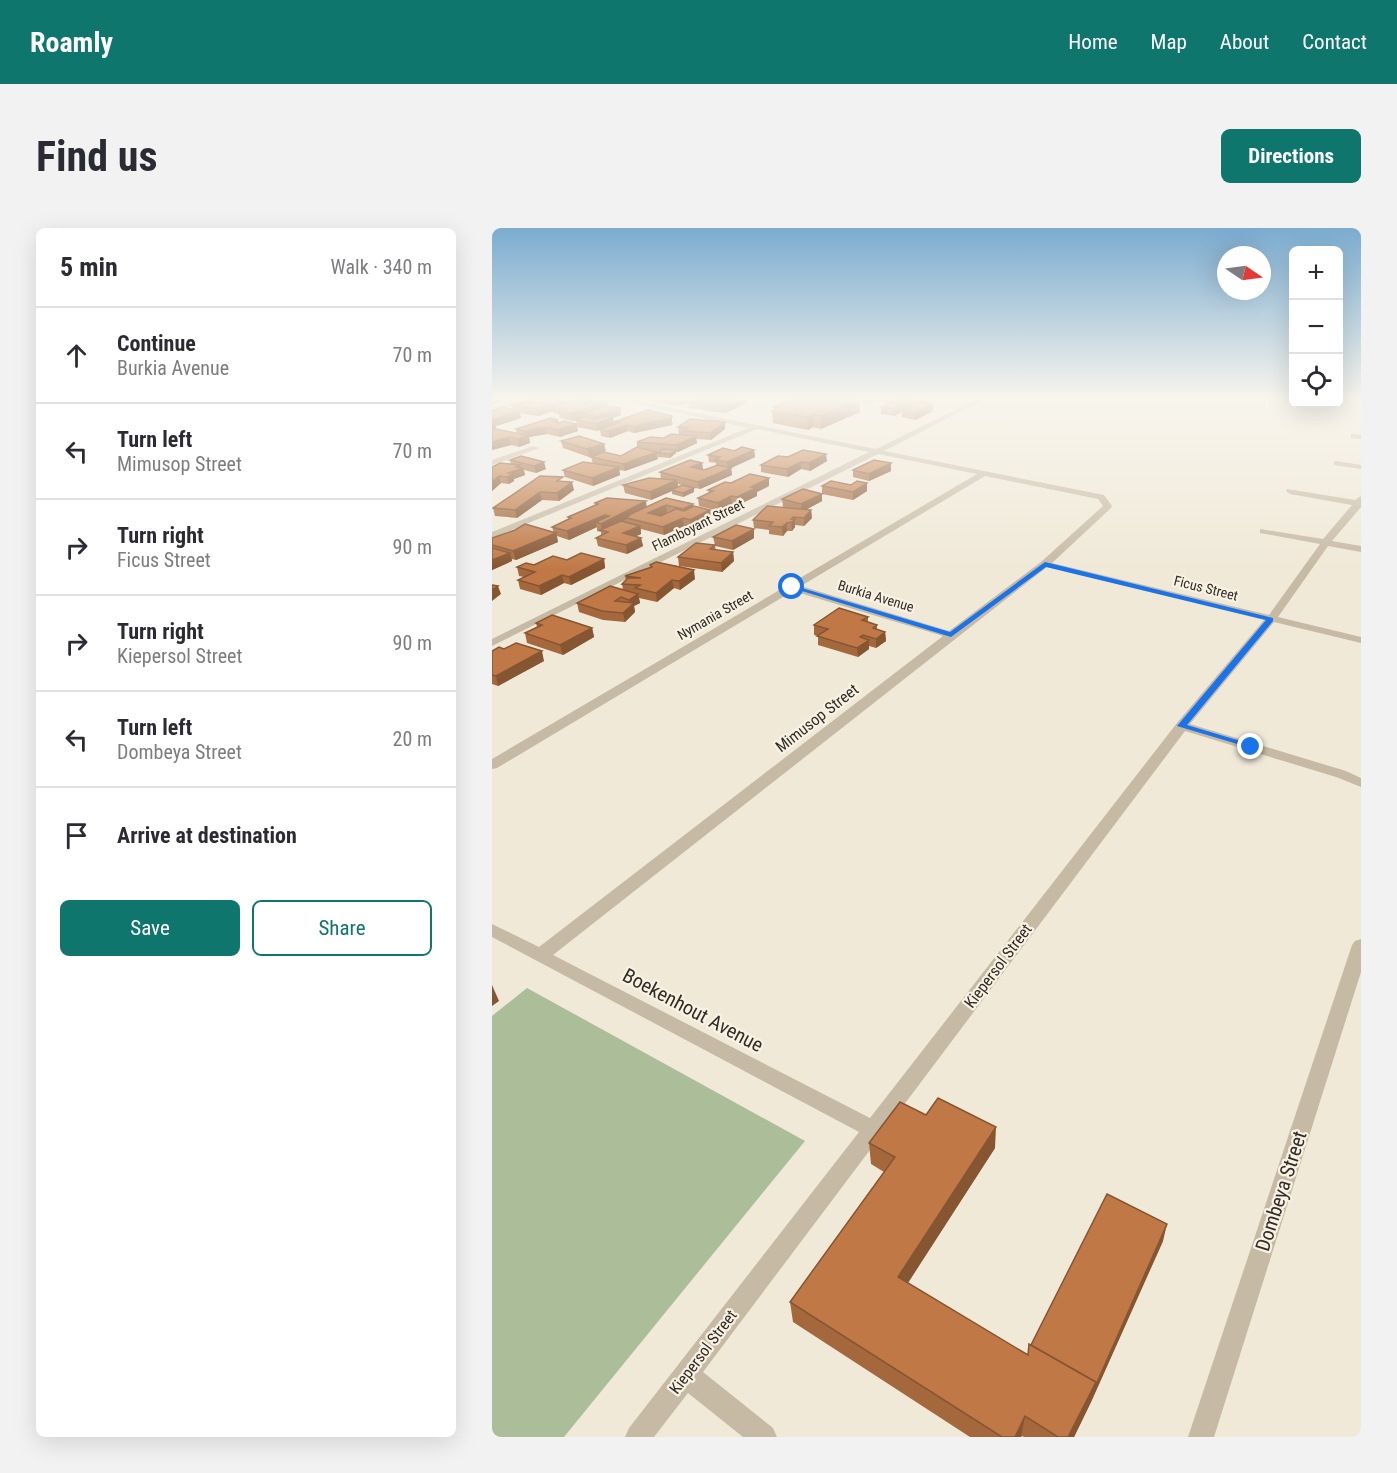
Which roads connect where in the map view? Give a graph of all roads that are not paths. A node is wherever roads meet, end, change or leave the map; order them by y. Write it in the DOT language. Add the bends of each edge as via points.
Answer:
graph roads {
  1 [pos="511,456"];
  2 [pos="684,456"];
  3 [pos="867,456"];
  4 [pos="904,456"];
  5 [pos="492,463"];
  6 [pos="1336,463"];
  7 [pos="1361,467"];
  8 [pos="984,473"];
  9 [pos="1290,491"];
  10 [pos="1359,502"];
  11 [pos="1263,531"];
  12 [pos="492,535"];
  13 [pos="1326,542"];
  14 [pos="1361,549"];
  15 [pos="1045,564"];
  16 [pos="792,587"];
  17 [pos="1271,619"];
  18 [pos="951,634"];
  19 [pos="1361,640"];
  20 [pos="492,643"];
  21 [pos="1182,726"];
  22 [pos="492,765"];
  23 [pos="1361,783"];
  24 [pos="492,930"];
  25 [pos="1361,945"];
  26 [pos="540,956"];
  27 [pos="873,1130"];
  28 [pos="686,1375"];
  29 [pos="638,1437"];
  30 [pos="764,1437"];
  31 [pos="1201,1437"];
  1 -- 5 [label="street"];
  2 -- 12 [label="street"];
  3 -- 20 [label="street, Flamboyant Street"];
  4 -- 8 [label="street"];
  6 -- 7 [label="street"];
  8 -- 15 [label="street, Mimusop Street" via="1093,495 1106,502 1107,509"];
  8 -- 16 [label="street, Nymania Street"];
  9 -- 10 [label="street"];
  10 -- 13 [label="street, Kiepersol Street"];
  11 -- 13 [label="street"];
  13 -- 14 [label="street"];
  13 -- 17 [label="street, Kiepersol Street"];
  15 -- 17 [label="street, Ficus Street"];
  15 -- 18 [label="street, Mimusop Street"];
  16 -- 18 [label="street, Burkia Avenue"];
  16 -- 22 [label="street, Nymania Street"];
  17 -- 19 [label="street, Ficus Street"];
  17 -- 21 [label="street, Kiepersol Street"];
  18 -- 26 [label="street, Mimusop Street"];
  21 -- 23 [label="street"];
  21 -- 27 [label="street, Kiepersol Street"];
  24 -- 26 [label="street, Boekenhout Avenue"];
  25 -- 31 [label="street, Dombeya Street"];
  26 -- 27 [label="street, Boekenhout Avenue"];
  27 -- 28 [label="street, Kiepersol Street"];
  28 -- 29 [label="street, Kiepersol Street"];
  28 -- 30 [label="street"];
}
